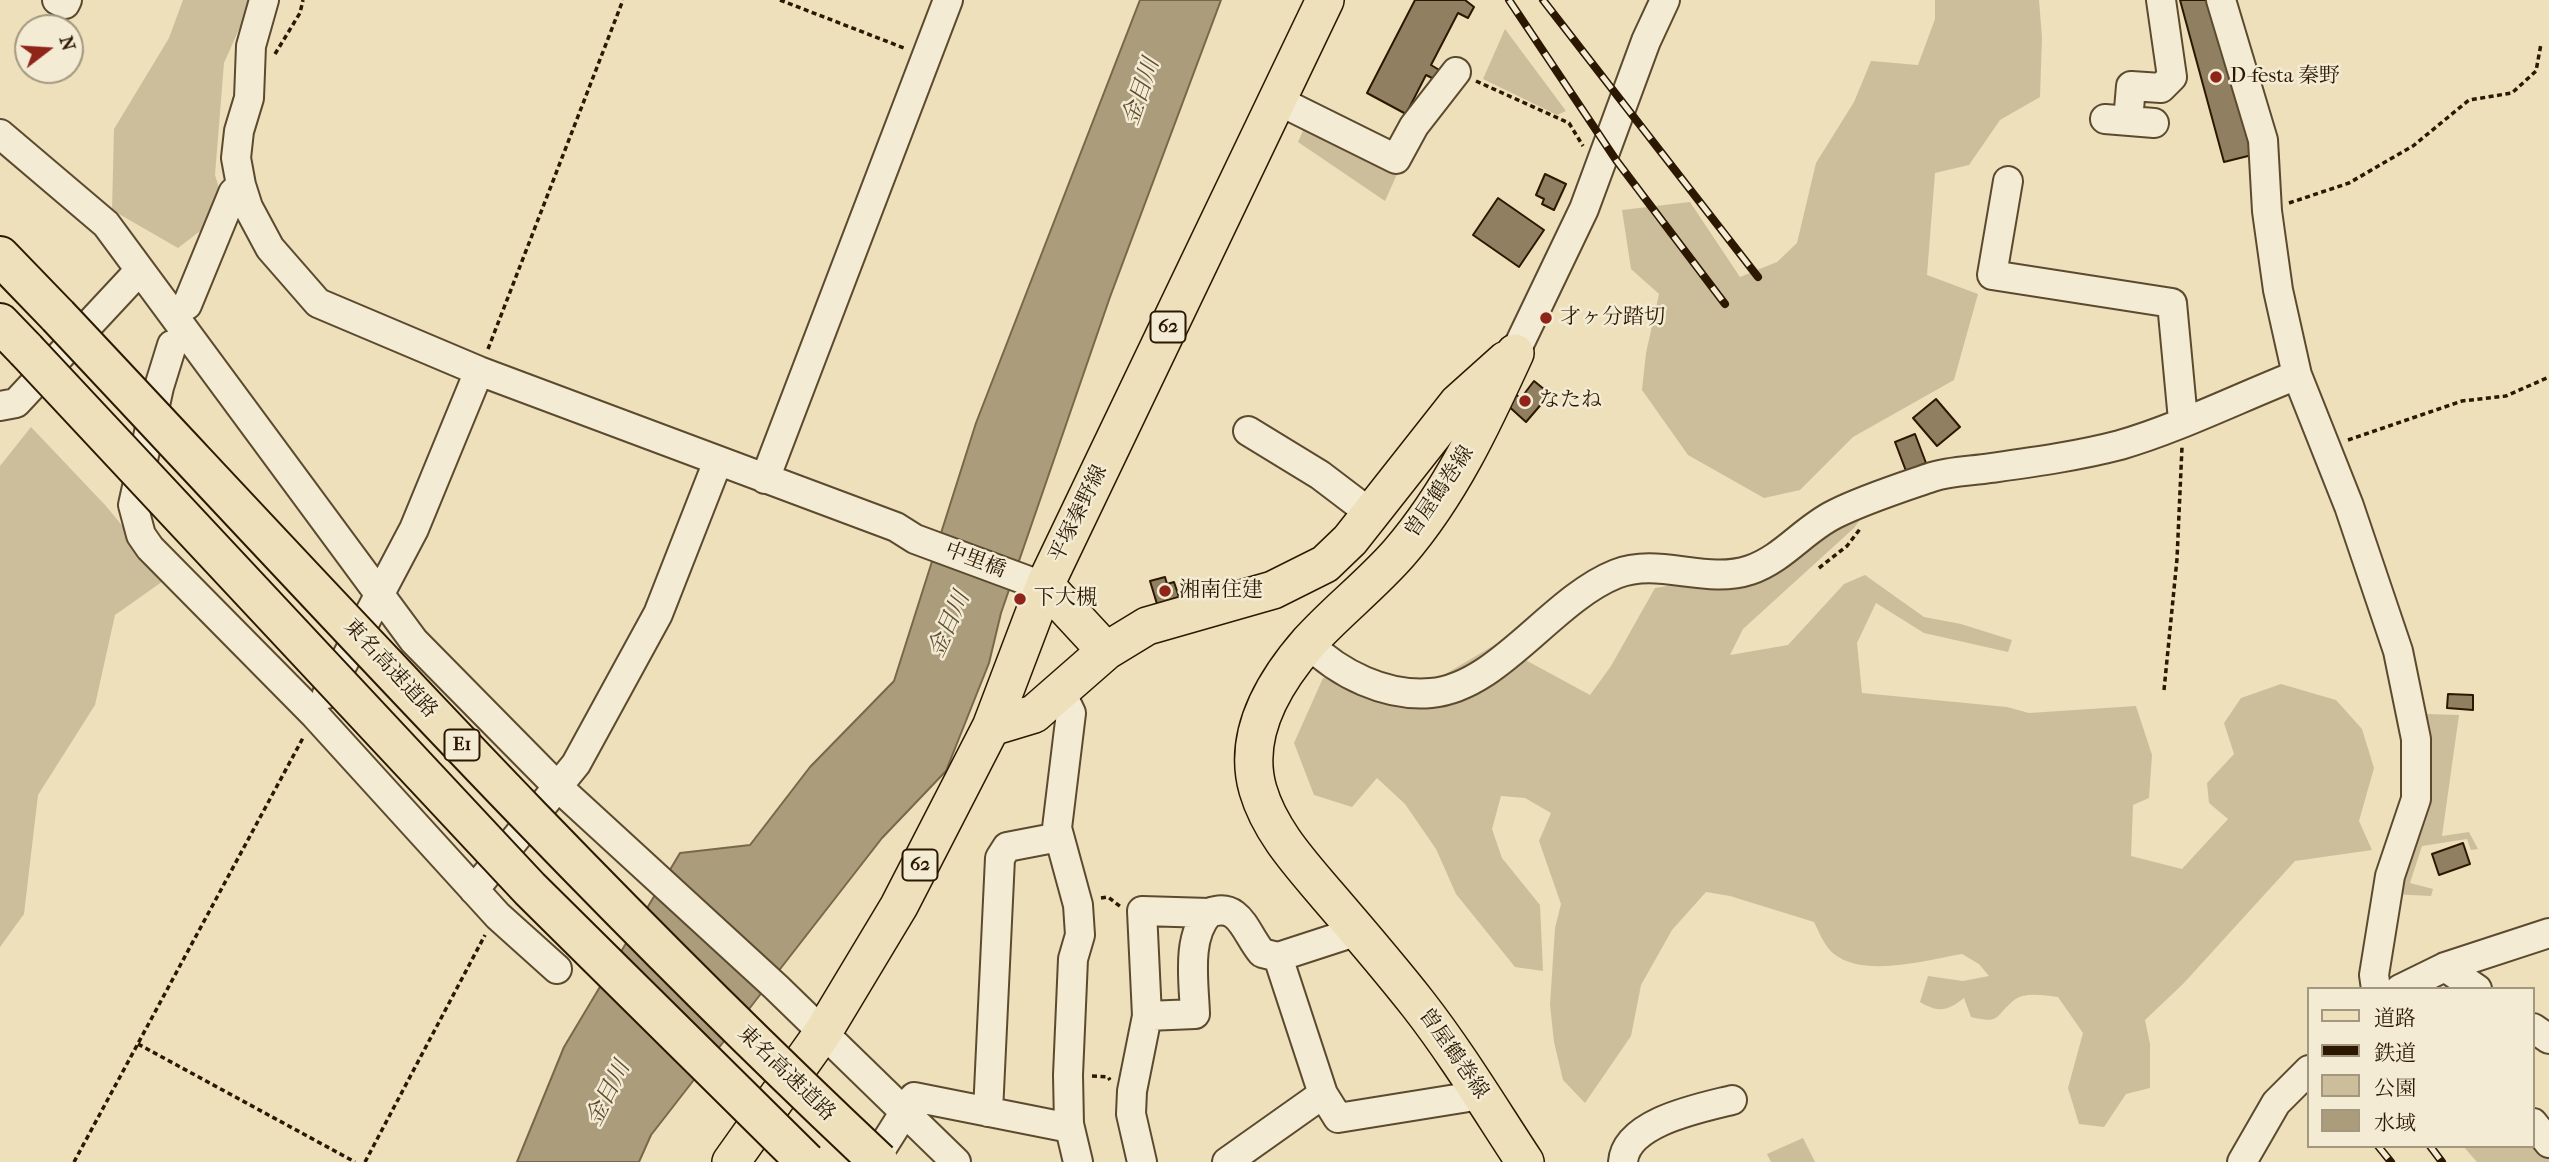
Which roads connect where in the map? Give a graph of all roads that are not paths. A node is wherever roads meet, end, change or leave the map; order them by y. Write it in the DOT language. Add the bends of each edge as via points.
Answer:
graph roads {
  1 [pos="57,0"];
  2 [pos="67,0"];
  3 [pos="264,0"];
  4 [pos="948,0"];
  5 [pos="1325,0"];
  6 [pos="1665,0"];
  7 [pos="2161,0"];
  8 [pos="2221,0"];
  9 [pos="1456,72"];
  10 [pos="1277,100"];
  11 [pos="2129,121"];
  12 [pos="0,134"];
  13 [pos="2008,181"];
  14 [pos="241,185"];
  15 [pos="0,256"];
  16 [pos="139,271"];
  17 [pos="187,304"];
  18 [pos="0,323"];
  19 [pos="172,345"];
  20 [pos="1515,353"];
  21 [pos="479,371"];
  22 [pos="2297,375"];
  23 [pos="0,406"];
  24 [pos="2183,420"];
  25 [pos="1248,431"];
  26 [pos="719,461"];
  27 [pos="765,478"];
  28 [pos="1370,513"];
  29 [pos="1040,584"];
  30 [pos="380,596"];
  31 [pos="1308,643"];
  32 [pos="1106,651"];
  33 [pos="1060,690"];
  34 [pos="315,715"];
  35 [pos="991,726"];
  36 [pos="558,787"];
  37 [pos="1059,837"];
  38 [pos="474,890"];
  39 [pos="1209,914"];
  40 [pos="1358,931"];
  41 [pos="2549,933"];
  42 [pos="1279,957"];
  43 [pos="2445,967"];
  44 [pos="557,969"];
  45 [pos="2376,987"];
  46 [pos="2404,987"];
  47 [pos="2474,987"];
  48 [pos="1147,1016"];
  49 [pos="822,1034"];
  50 [pos="2308,1071"];
  51 [pos="1323,1094"];
  52 [pos="1481,1095"];
  53 [pos="1732,1100"];
  54 [pos="903,1112"];
  55 [pos="988,1112"];
  56 [pos="2535,1126"];
  57 [pos="1070,1128"];
  58 [pos="2549,1143"];
  59 [pos="731,1162"];
  60 [pos="806,1162"];
  61 [pos="873,1162"];
  62 [pos="879,1162"];
  63 [pos="956,1162"];
  64 [pos="1078,1162"];
  65 [pos="1142,1162"];
  66 [pos="1227,1162"];
  67 [pos="1525,1162"];
  68 [pos="1623,1162"];
  69 [pos="2242,1162"];
  1 -- 2 [label="street" via="65,4"];
  3 -- 14 [label="street, 中里橋" via="251,46 249,98 239,131 236,158"];
  4 -- 27 [label="street"];
  5 -- 10 [label="main road, 平塚秦野線 / 62"];
  6 -- 20 [label="street" via="1584,209"];
  7 -- 11 [label="street" via="2172,77 2161,88 2131,86"];
  8 -- 22 [label="street" via="2263,140 2278,290"];
  9 -- 10 [label="street" via="1414,126 1396,159"];
  10 -- 29 [label="main road, 平塚秦野線 / 62"];
  12 -- 16 [label="street" via="106,224"];
  13 -- 24 [label="street" via="1992,275 2172,303"];
  14 -- 17 [label="street" via="233,193"];
  14 -- 21 [label="street, 中里橋" via="270,248 318,303"];
  15 -- 62 [label="highway, 東名高速道路 / E1, bridge" via="564,854"];
  16 -- 23 [label="street" via="16,403"];
  16 -- 30 [label="street"];
  18 -- 60 [label="highway, E1, bridge" via="530,889"];
  19 -- 34 [label="street" via="133,505 141,535"];
  20 -- 28 [label="main road, 曽屋鶴巻線" via="1458,403"];
  20 -- 31 [label="main road, 曽屋鶴巻線" via="1477,437 1436,502 1400,552"];
  21 -- 26 [label="street, 中里橋"];
  21 -- 30 [label="street" via="414,529"];
  22 -- 24 [label="street"];
  22 -- 45 [label="street" via="2398,651 2416,739 2416,799 2390,876"];
  24 -- 31 [label="street" via="2121,444 2045,461 1936,476 1836,513 1806,531 1782,554 1750,570 1712,577 1656,568 1619,572 1586,587 1475,680 1432,693 1375,685 1346,672"];
  25 -- 28 [label="street" via="1320,475"];
  26 -- 27 [label="street, 中里橋"];
  26 -- 36 [label="street" via="658,614 576,764"];
  27 -- 29 [label="street, 中里橋"];
  28 -- 32 [label="main road, 曽屋鶴巻線" via="1325,564 1298,580 1146,626"];
  29 -- 32 [label="main road"];
  29 -- 35 [label="main road, 平塚秦野線 / 62"];
  30 -- 34 [label="street"];
  30 -- 36 [label="street" via="414,641"];
  31 -- 40 [label="main road, 曽屋鶴巻線" via="1268,699 1256,730 1257,789 1291,852"];
  32 -- 33 [label="main road, 曽屋鶴巻線"];
  33 -- 35 [label="main road, 曽屋鶴巻線" via="1034,714"];
  33 -- 37 [label="street" via="1071,713"];
  34 -- 38 [label="street"];
  35 -- 49 [label="main road, 平塚秦野線 / 62" via="898,906"];
  36 -- 38 [label="street"];
  36 -- 49 [label="street"];
  37 -- 55 [label="street" via="1007,847 1000,858"];
  37 -- 57 [label="street" via="1080,935 1073,959"];
  38 -- 44 [label="street"];
  39 -- 42 [label="street" via="1219,909 1239,916 1262,953"];
  39 -- 48 [label="street" via="1200,923 1194,954 1195,1014"];
  39 -- 48 [label="street" via="1142,911"];
  40 -- 42 [label="street"];
  40 -- 52 [label="main road, 曽屋鶴巻線" via="1420,1006"];
  41 -- 43 [label="street"];
  42 -- 51 [label="street"];
  43 -- 46 [label="street"];
  43 -- 47 [label="street"];
  48 -- 65 [label="street" via="1131,1114"];
  49 -- 54 [label="street"];
  49 -- 59 [label="main road, 平塚秦野線 / 62"];
  50 -- 69 [label="street" via="2276,1103"];
  51 -- 52 [label="street" via="1338,1118"];
  51 -- 66 [label="street"];
  52 -- 67 [label="main road, 曽屋鶴巻線"];
  53 -- 68 [label="street" via="1679,1114 1642,1131"];
  54 -- 55 [label="street" via="914,1097"];
  54 -- 61 [label="street"];
  54 -- 63 [label="street"];
  55 -- 57 [label="street"];
  56 -- 58 [label="street"];
  57 -- 64 [label="street"];
}
